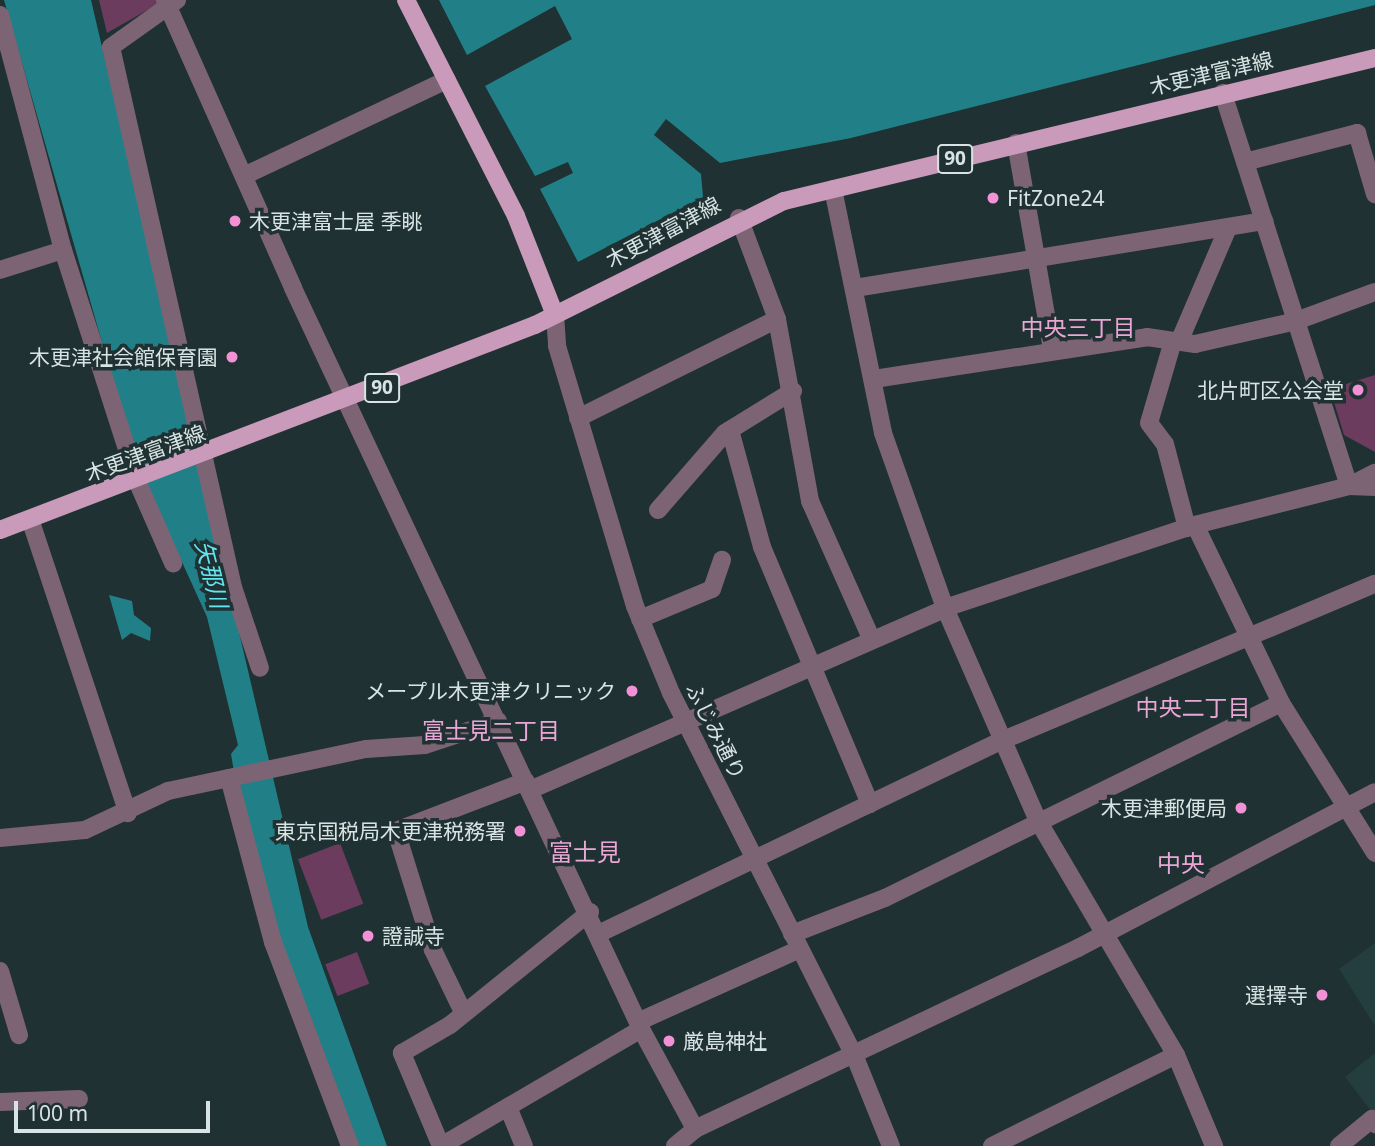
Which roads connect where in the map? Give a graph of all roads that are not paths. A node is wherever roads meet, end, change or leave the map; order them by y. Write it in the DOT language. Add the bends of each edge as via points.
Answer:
graph roads {
  1 [pos="406,0"];
  2 [pos="170,3"];
  3 [pos="0,15"];
  4 [pos="1375,58"];
  5 [pos="447,80"];
  6 [pos="1223,93"];
  7 [pos="1016,143"];
  8 [pos="1245,162"];
  9 [pos="247,174"];
  10 [pos="834,189"];
  11 [pos="1375,194"];
  12 [pos="739,218"];
  13 [pos="1265,221"];
  14 [pos="1227,230"];
  15 [pos="63,250"];
  16 [pos="1038,259"];
  17 [pos="0,270"];
  18 [pos="855,288"];
  19 [pos="1375,292"];
  20 [pos="555,316"];
  21 [pos="777,319"];
  22 [pos="1296,321"];
  23 [pos="1176,341"];
  24 [pos="1052,350"];
  25 [pos="874,379"];
  26 [pos="793,391"];
  27 [pos="348,402"];
  28 [pos="578,418"];
  29 [pos="730,430"];
  30 [pos="206,454"];
  31 [pos="1375,473"];
  32 [pos="137,481"];
  33 [pos="1349,486"];
  34 [pos="1375,487"];
  35 [pos="658,510"];
  36 [pos="30,519"];
  37 [pos="1191,527"];
  38 [pos="0,530"];
  39 [pos="722,560"];
  40 [pos="173,563"];
  41 [pos="1375,584"];
  42 [pos="945,608"];
  43 [pos="640,620"];
  44 [pos="1246,634"];
  45 [pos="871,638"];
  46 [pos="808,667"];
  47 [pos="260,668"];
  48 [pos="1281,703"];
  49 [pos="498,721"];
  50 [pos="687,723"];
  51 [pos="1001,741"];
  52 [pos="231,778"];
  53 [pos="528,786"];
  54 [pos="1375,792"];
  55 [pos="870,804"];
  56 [pos="1346,807"];
  57 [pos="128,813"];
  58 [pos="1037,819"];
  59 [pos="0,838"];
  60 [pos="1375,853"];
  61 [pos="755,860"];
  62 [pos="590,912"];
  63 [pos="600,933"];
  64 [pos="1104,934"];
  65 [pos="796,942"];
  66 [pos="0,971"];
  67 [pos="463,1012"];
  68 [pos="641,1024"];
  69 [pos="19,1035"];
  70 [pos="1176,1055"];
  71 [pos="855,1057"];
  72 [pos="79,1099"];
  73 [pos="0,1102"];
  74 [pos="508,1107"];
  75 [pos="1375,1124"];
  76 [pos="695,1129"];
  77 [pos="350,1146"];
  78 [pos="441,1146"];
  79 [pos="524,1146"];
  80 [pos="675,1146"];
  81 [pos="891,1146"];
  82 [pos="992,1146"];
  83 [pos="1214,1146"];
  84 [pos="1339,1146"];
  1 -- 5 [label="main road"];
  2 -- 9 [label="street"];
  2 -- 30 [label="street" via="111,47"];
  3 -- 15 [label="street"];
  4 -- 6 [label="main road, 木更津富津線 / 90"];
  5 -- 9 [label="street"];
  5 -- 20 [label="main road" via="530,245"];
  6 -- 7 [label="main road, 木更津富津線 / 90"];
  6 -- 8 [label="street"];
  7 -- 10 [label="main road, 木更津富津線 / 90"];
  7 -- 16 [label="street"];
  8 -- 11 [label="street" via="1357,133"];
  8 -- 13 [label="street"];
  9 -- 27 [label="street"];
  10 -- 12 [label="main road, 木更津富津線 / 90"];
  10 -- 18 [label="street"];
  12 -- 20 [label="main road, 木更津富津線 / 90"];
  12 -- 21 [label="street"];
  13 -- 14 [label="street"];
  13 -- 22 [label="street"];
  14 -- 16 [label="street"];
  14 -- 23 [label="street"];
  15 -- 17 [label="street"];
  15 -- 32 [label="street"];
  16 -- 18 [label="street"];
  16 -- 24 [label="street"];
  18 -- 25 [label="street"];
  19 -- 22 [label="street"];
  20 -- 27 [label="main road, 木更津富津線 / 90"];
  20 -- 28 [label="street, ふじみ通り"];
  21 -- 26 [label="street"];
  21 -- 28 [label="street"];
  22 -- 23 [label="street" via="1195,344"];
  22 -- 33 [label="street"];
  23 -- 24 [label="street" via="1147,337"];
  23 -- 37 [label="street" via="1149,423 1165,444"];
  24 -- 25 [label="street"];
  25 -- 42 [label="street" via="905,506"];
  26 -- 29 [label="street"];
  26 -- 45 [label="street" via="810,501"];
  27 -- 30 [label="main road, 木更津富津線 / 90"];
  27 -- 49 [label="street"];
  28 -- 43 [label="street, ふじみ通り"];
  29 -- 35 [label="street"];
  29 -- 46 [label="street" via="762,547"];
  30 -- 32 [label="main road, 木更津富津線 / 90"];
  30 -- 47 [label="street" via="233,587"];
  31 -- 33 [label="street"];
  32 -- 36 [label="main road, 木更津富津線 / 90"];
  32 -- 40 [label="street"];
  33 -- 34 [label="street"];
  33 -- 37 [label="street"];
  36 -- 38 [label="main road, 木更津富津線 / 90"];
  36 -- 57 [label="street"];
  37 -- 42 [label="street"];
  37 -- 44 [label="street"];
  39 -- 43 [label="street" via="712,589"];
  41 -- 44 [label="street"];
  42 -- 45 [label="street"];
  42 -- 51 [label="street"];
  43 -- 50 [label="street, ふじみ通り"];
  44 -- 48 [label="street"];
  44 -- 51 [label="street"];
  45 -- 46 [label="street"];
  46 -- 50 [label="street"];
  46 -- 55 [label="street"];
  48 -- 56 [label="street"];
  48 -- 58 [label="street"];
  49 -- 52 [label="street" via="425,745 366,749"];
  49 -- 53 [label="street"];
  50 -- 53 [label="street"];
  50 -- 61 [label="street, ふじみ通り"];
  51 -- 55 [label="street"];
  51 -- 58 [label="street"];
  52 -- 57 [label="street" via="168,791"];
  52 -- 77 [label="street" via="273,942"];
  53 -- 62 [label="street"];
  53 -- 67 [label="street" via="396,831 433,950"];
  54 -- 56 [label="street"];
  55 -- 61 [label="street"];
  56 -- 60 [label="street"];
  56 -- 64 [label="street"];
  57 -- 59 [label="street" via="85,830"];
  58 -- 64 [label="street"];
  58 -- 65 [label="street"];
  61 -- 63 [label="street"];
  61 -- 65 [label="street, ふじみ通り"];
  62 -- 63 [label="street"];
  62 -- 67 [label="street"];
  63 -- 68 [label="street"];
  64 -- 70 [label="street"];
  64 -- 71 [label="street"];
  65 -- 68 [label="street"];
  65 -- 71 [label="street, ふじみ通り"];
  66 -- 69 [label="street"];
  67 -- 78 [label="street" via="402,1053"];
  68 -- 74 [label="street"];
  68 -- 76 [label="street"];
  70 -- 82 [label="street"];
  70 -- 83 [label="street"];
  71 -- 76 [label="street"];
  71 -- 81 [label="street, ふじみ通り"];
  72 -- 73 [label="street"];
  74 -- 78 [label="street"];
  74 -- 79 [label="street"];
  75 -- 84 [label="street" via="1372,1119"];
  76 -- 80 [label="street"];
}
